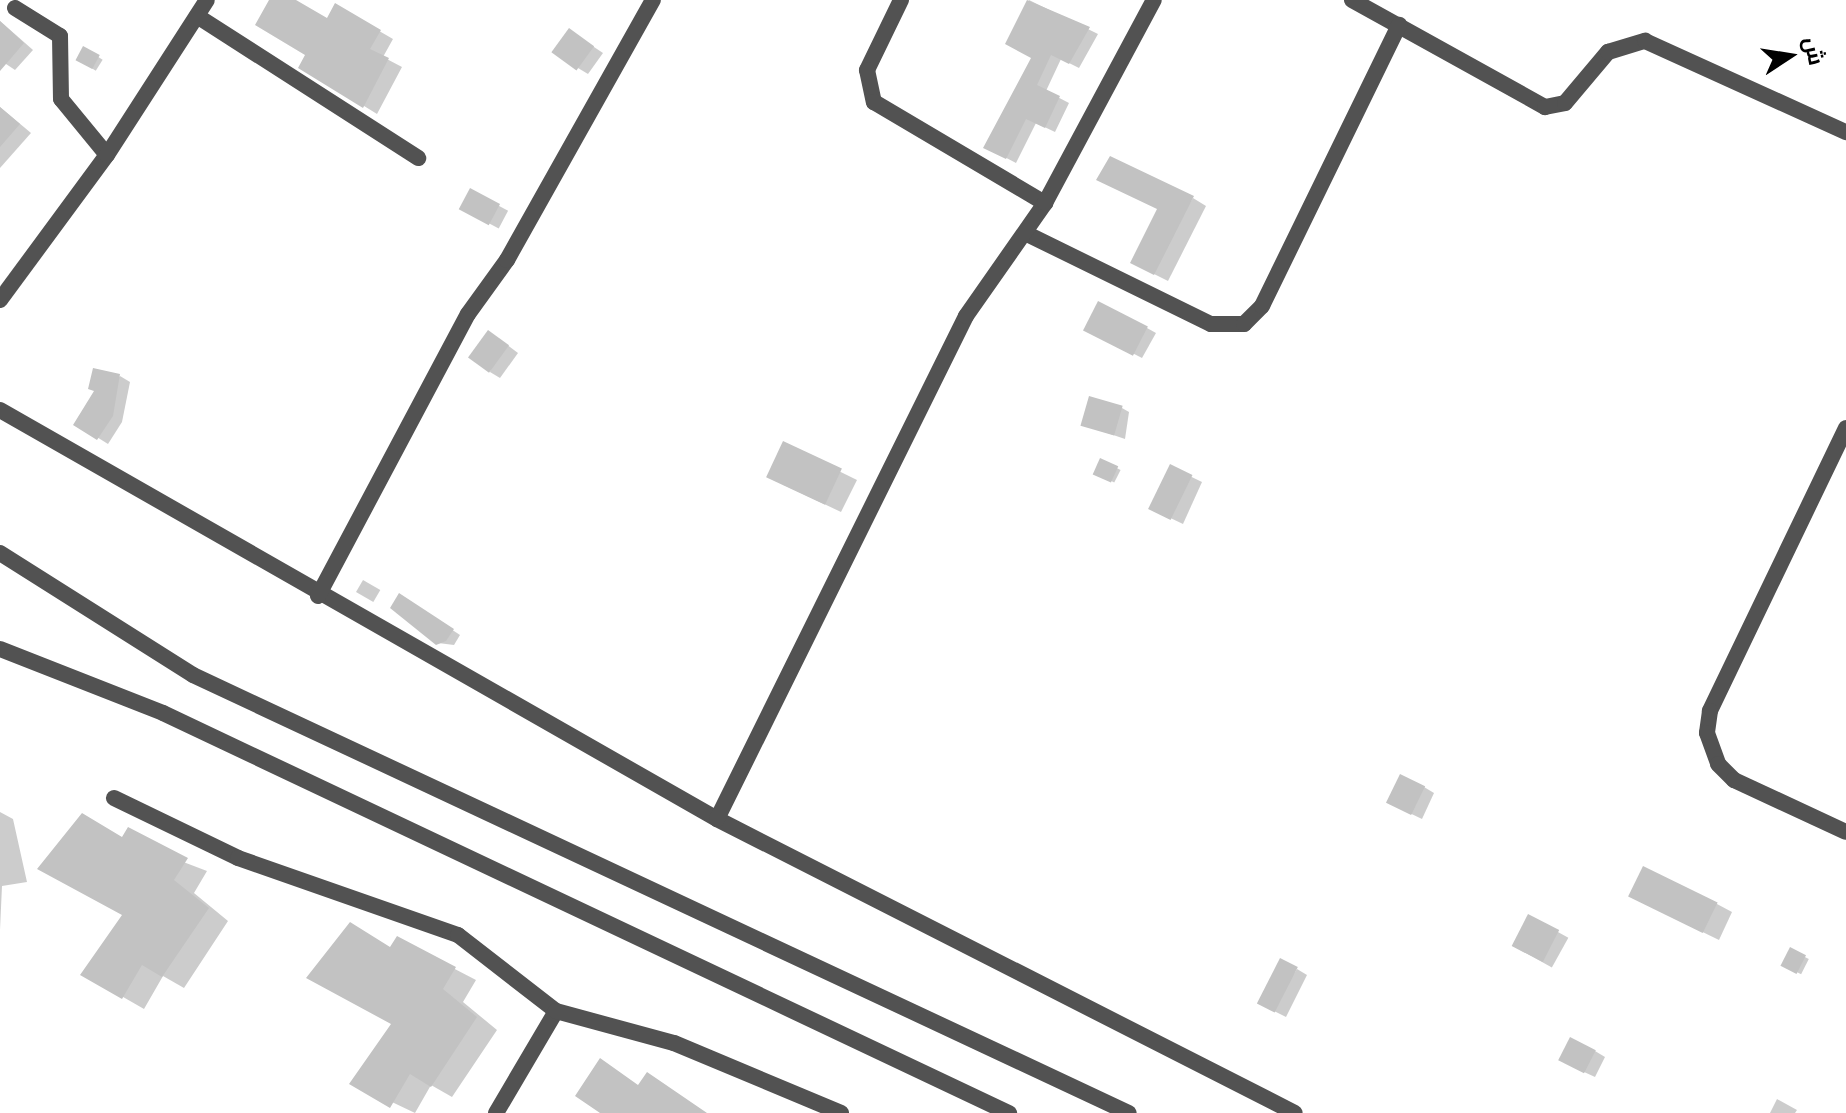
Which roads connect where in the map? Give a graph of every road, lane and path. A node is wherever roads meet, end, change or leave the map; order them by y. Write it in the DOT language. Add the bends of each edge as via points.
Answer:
graph roads {
  1 [pos="207,0"];
  2 [pos="653,0"];
  3 [pos="901,0"];
  4 [pos="1154,0"];
  5 [pos="1352,0"];
  6 [pos="15,8"];
  7 [pos="197,16"];
  8 [pos="1399,25"];
  9 [pos="1846,132"];
  10 [pos="107,155"];
  11 [pos="418,158"];
  12 [pos="1045,203"];
  13 [pos="1025,233"];
  14 [pos="0,300"];
  15 [pos="0,410"];
  16 [pos="1846,428"];
  17 [pos="0,553"];
  18 [pos="318,596"];
  19 [pos="0,649"];
  20 [pos="114,798"];
  21 [pos="717,819"];
  22 [pos="1846,832"];
  23 [pos="556,1011"];
  24 [pos="496,1113"];
  25 [pos="841,1113"];
  26 [pos="1009,1113"];
  27 [pos="1129,1113"];
  28 [pos="1295,1113"];
  1 -- 7 [label="street"];
  2 -- 18 [label="street" via="507,260 468,314"];
  3 -- 12 [label="street" via="867,70 870,97"];
  4 -- 12 [label="street"];
  5 -- 8 [label="street"];
  6 -- 10 [label="street" via="60,36 61,99"];
  7 -- 10 [label="street"];
  7 -- 11 [label="street"];
  8 -- 9 [label="street" via="1545,107 1565,103 1608,52 1645,41"];
  8 -- 13 [label="street" via="1262,306 1244,324 1211,324"];
  10 -- 14 [label="street"];
  12 -- 13 [label="street"];
  13 -- 21 [label="street" via="952,343"];
  15 -- 18 [label="street"];
  16 -- 22 [label="street" via="1710,711 1707,733 1718,764 1734,780"];
  17 -- 27 [label="street" via="193,675"];
  18 -- 21 [label="street"];
  19 -- 26 [label="street" via="163,713"];
  20 -- 23 [label="street" via="238,858 458,935"];
  21 -- 28 [label="street"];
  23 -- 24 [label="street"];
  23 -- 25 [label="street" via="674,1043"];
}
